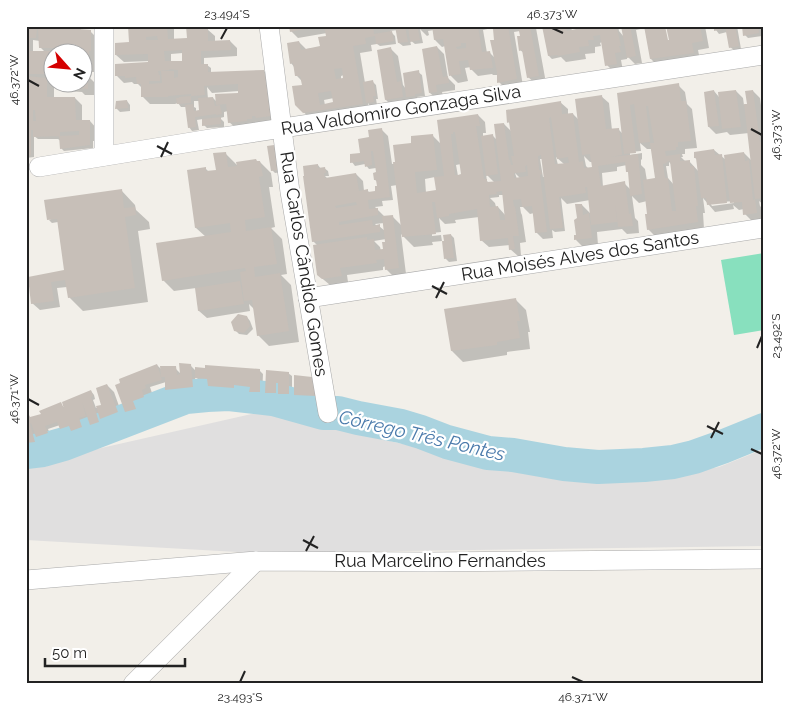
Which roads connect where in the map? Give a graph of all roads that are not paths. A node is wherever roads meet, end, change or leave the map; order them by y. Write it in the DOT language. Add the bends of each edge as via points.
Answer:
graph roads {
  1 [pos="104,26"];
  2 [pos="269,26"];
  3 [pos="764,55"];
  4 [pos="282,128"];
  5 [pos="104,156"];
  6 [pos="38,167"];
  7 [pos="764,228"];
  8 [pos="308,298"];
  9 [pos="328,413"];
  10 [pos="764,559"];
  11 [pos="256,561"];
  12 [pos="26,580"];
  13 [pos="133,684"];
  1 -- 5 [label="street"];
  2 -- 4 [label="street, Rua Carlos Cândido Gomes"];
  3 -- 4 [label="street, Rua Valdomiro Gonzaga Silva"];
  4 -- 5 [label="street, Rua Valdomiro Gonzaga Silva"];
  4 -- 8 [label="street, Rua Carlos Cândido Gomes"];
  5 -- 6 [label="street, Rua Valdomiro Gonzaga Silva"];
  7 -- 8 [label="street, Rua Moisés Alves dos Santos"];
  8 -- 9 [label="street, Rua Carlos Cândido Gomes"];
  10 -- 11 [label="street, Rua Marcelino Fernandes"];
  11 -- 12 [label="street, Rua Marcelino Fernandes"];
  11 -- 13 [label="street"];
}
